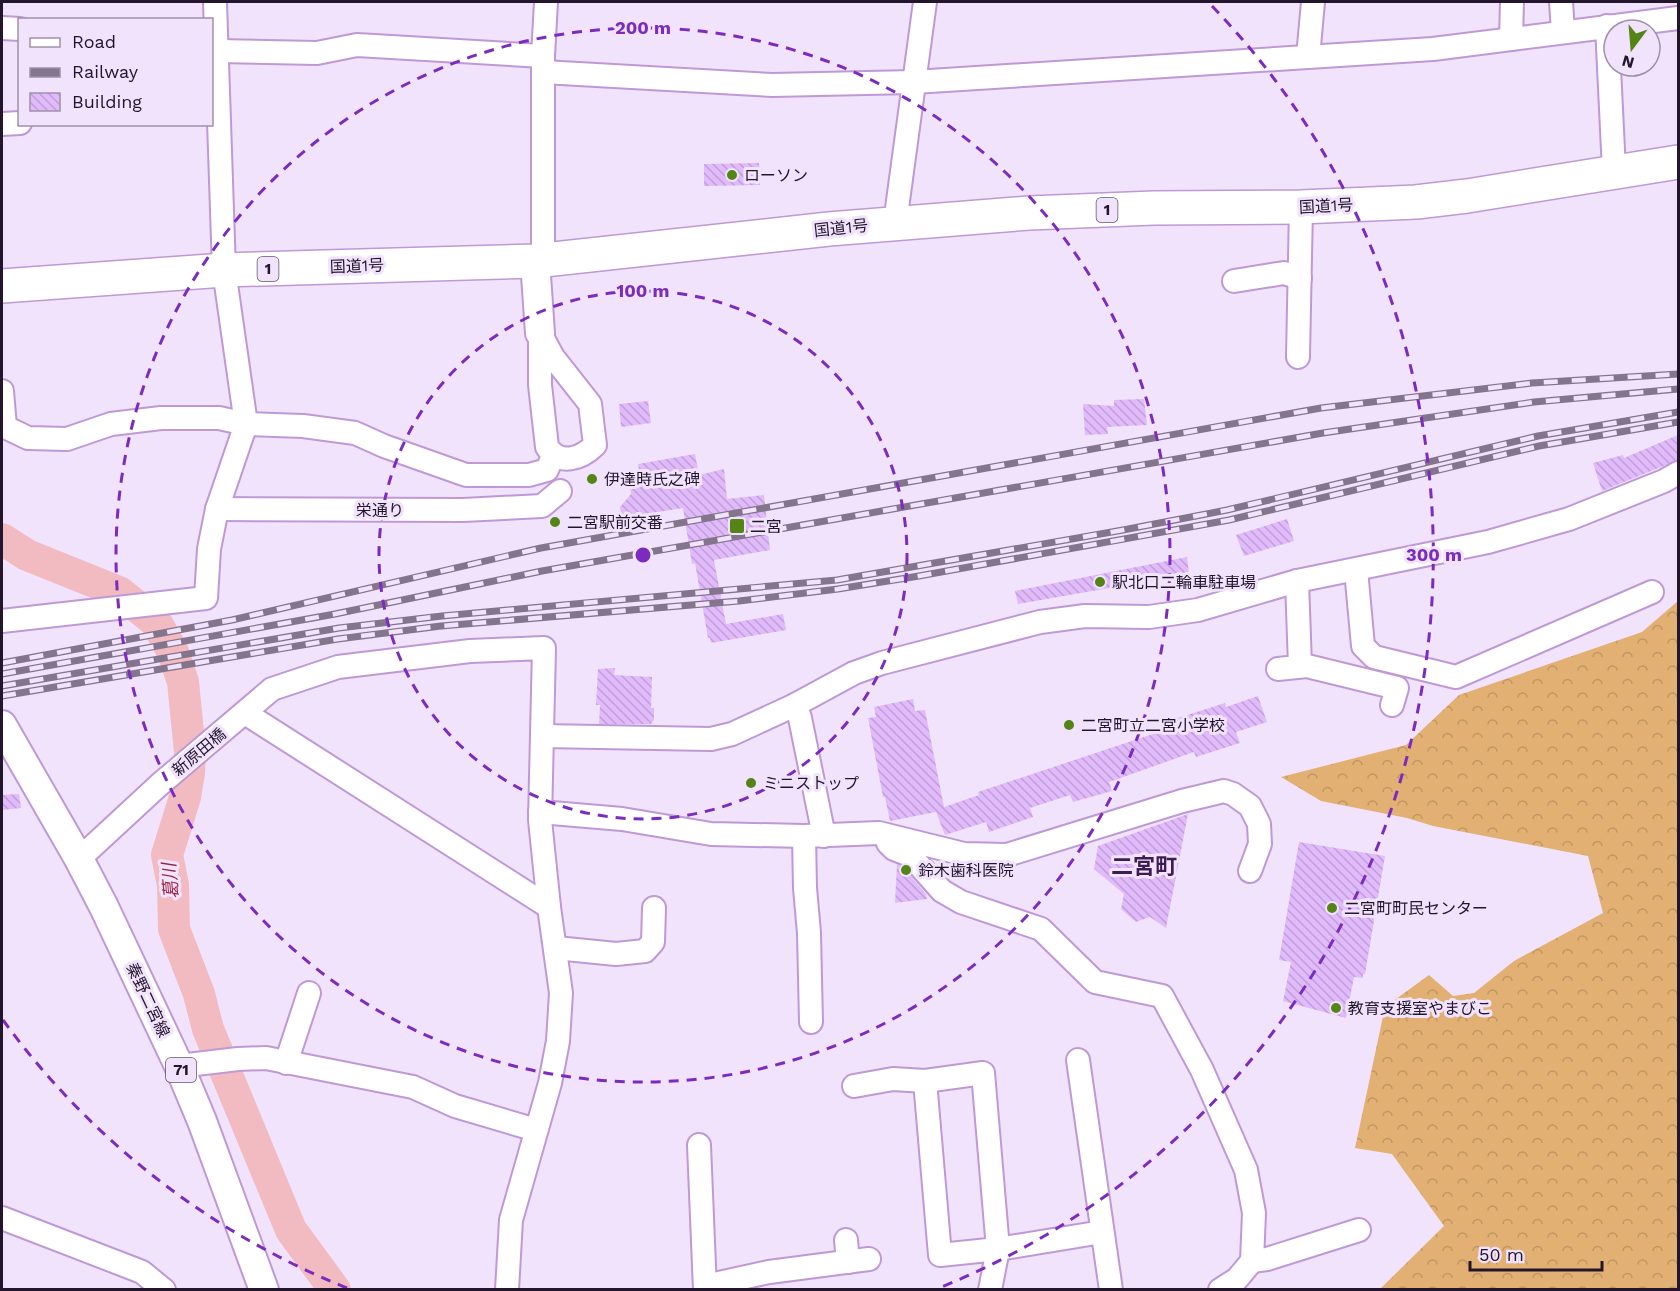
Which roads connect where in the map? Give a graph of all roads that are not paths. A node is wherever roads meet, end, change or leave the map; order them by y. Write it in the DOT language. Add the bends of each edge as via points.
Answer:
graph roads {
  1 [pos="215,2"];
  2 [pos="546,2"];
  3 [pos="925,2"];
  4 [pos="1313,2"];
  5 [pos="1512,2"];
  6 [pos="1561,2"];
  7 [pos="1648,11"];
  8 [pos="1629,18"];
  9 [pos="1678,18"];
  10 [pos="1602,27"];
  11 [pos="2,28"];
  12 [pos="18,29"];
  13 [pos="1563,31"];
  14 [pos="1511,39"];
  15 [pos="215,48"];
  16 [pos="1308,57"];
  17 [pos="543,64"];
  18 [pos="1610,78"];
  19 [pos="914,82"];
  20 [pos="215,114"];
  21 [pos="18,123"];
  22 [pos="2,124"];
  23 [pos="1678,162"];
  24 [pos="1614,171"];
  25 [pos="1301,207"];
  26 [pos="895,223"];
  27 [pos="539,261"];
  28 [pos="224,270"];
  29 [pos="1300,278"];
  30 [pos="1234,281"];
  31 [pos="2,286"];
  32 [pos="540,333"];
  33 [pos="1298,357"];
  34 [pos="540,385"];
  35 [pos="578,388"];
  36 [pos="2,391"];
  37 [pos="246,424"];
  38 [pos="552,456"];
  39 [pos="1678,473"];
  40 [pos="560,491"];
  41 [pos="217,509"];
  42 [pos="1356,570"];
  43 [pos="1298,581"];
  44 [pos="1652,591"];
  45 [pos="2,621"];
  46 [pos="795,705"];
  47 [pos="1392,705"];
  48 [pos="242,716"];
  49 [pos="2,725"];
  50 [pos="542,736"];
  51 [pos="540,812"];
  52 [pos="879,833"];
  53 [pos="814,836"];
  54 [pos="79,859"];
  55 [pos="1250,871"];
  56 [pos="549,907"];
  57 [pos="661,923"];
  58 [pos="556,948"];
  59 [pos="309,993"];
  60 [pos="811,1022"];
  61 [pos="1078,1060"];
  62 [pos="286,1063"];
  63 [pos="188,1065"];
  64 [pos="925,1081"];
  65 [pos="854,1086"];
  66 [pos="536,1130"];
  67 [pos="699,1145"];
  68 [pos="2,1218"];
  69 [pos="1359,1230"];
  70 [pos="1102,1232"];
  71 [pos="998,1249"];
  72 [pos="854,1254"];
  73 [pos="1252,1261"];
  74 [pos="781,1280"];
  75 [pos="705,1288"];
  76 [pos="164,1290"];
  77 [pos="264,1290"];
  78 [pos="507,1290"];
  79 [pos="990,1290"];
  80 [pos="1111,1290"];
  81 [pos="1220,1290"];
  1 -- 15 [label="street"];
  2 -- 17 [label="street"];
  3 -- 19 [label="street"];
  4 -- 16 [label="street"];
  5 -- 14 [label="street"];
  6 -- 13 [label="street"];
  7 -- 8 [label="street"];
  7 -- 9 [label="street"];
  10 -- 13 [label="street"];
  11 -- 12 [label="street"];
  13 -- 14 [label="street"];
  14 -- 16 [label="street" via="1433,49"];
  15 -- 17 [label="street" via="316,53 357,45"];
  15 -- 20 [label="street"];
  16 -- 19 [label="street"];
  17 -- 19 [label="street" via="772,85"];
  17 -- 27 [label="street"];
  18 -- 24 [label="street"];
  19 -- 26 [label="street"];
  20 -- 28 [label="street"];
  21 -- 22 [label="street"];
  23 -- 24 [label="highway, 国道1号 / 1"];
  24 -- 25 [label="highway, 国道1号 / 1" via="1416,202"];
  25 -- 26 [label="highway, 国道1号 / 1" via="1154,208"];
  25 -- 29 [label="street"];
  26 -- 27 [label="highway, 国道1号 / 1"];
  27 -- 28 [label="highway, 国道1号 / 1"];
  27 -- 32 [label="main road"];
  28 -- 31 [label="highway, 国道1号 / 1"];
  28 -- 37 [label="street"];
  29 -- 30 [label="street" via="1284,273"];
  29 -- 33 [label="street"];
  32 -- 34 [label="street"];
  32 -- 35 [label="street"];
  34 -- 35 [label="street" via="542,378 553,374"];
  34 -- 38 [label="street" via="547,447"];
  35 -- 38 [label="street" via="590,404 595,444 578,457"];
  36 -- 37 [label="street" via="5,427 28,438 67,439 111,424 161,418 219,418"];
  37 -- 38 [label="street" via="355,433 466,475 529,475 547,470"];
  37 -- 41 [label="street"];
  39 -- 42 [label="street" via="1569,519 1488,542"];
  40 -- 41 [label="street, 栄通り" via="542,506 463,510"];
  41 -- 45 [label="street" via="209,549 206,598"];
  42 -- 43 [label="street"];
  42 -- 44 [label="street" via="1363,646 1374,657 1456,678 1615,619"];
  43 -- 46 [label="street" via="1198,610 1149,617 1085,616 1040,622 882,663 854,673"];
  43 -- 47 [label="street" via="1289,668 1307,666 1397,688"];
  46 -- 50 [label="street" via="732,734 711,739"];
  46 -- 53 [label="street" via="800,718"];
  48 -- 50 [label="street, 新原田橋" via="272,689 338,667 470,651 544,648"];
  48 -- 54 [label="street, 新原田橋"];
  48 -- 56 [label="street"];
  49 -- 54 [label="main road, 秦野二宮線 / 71"];
  50 -- 51 [label="street"];
  51 -- 53 [label="street" via="622,819 711,834"];
  51 -- 56 [label="street"];
  52 -- 53 [label="street"];
  52 -- 55 [label="street" via="964,854 1007,855 1224,791 1250,806 1259,825 1260,844"];
  52 -- 73 [label="street" via="894,849 910,855 942,891 961,902 1041,929 1095,982 1162,996 1202,1070 1246,1170 1254,1213"];
  53 -- 60 [label="street" via="805,888"];
  54 -- 63 [label="main road, 秦野二宮線 / 71"];
  56 -- 58 [label="street"];
  57 -- 58 [label="street" via="645,951 616,954"];
  58 -- 66 [label="street" via="561,993 558,1041"];
  59 -- 62 [label="street"];
  61 -- 70 [label="street"];
  62 -- 63 [label="street" via="266,1058"];
  62 -- 66 [label="street" via="413,1087 455,1106"];
  63 -- 77 [label="main road, 秦野二宮線 / 71" via="202,1121"];
  64 -- 65 [label="street" via="893,1079"];
  64 -- 71 [label="street" via="940,1255"];
  64 -- 71 [label="street" via="983,1073"];
  66 -- 78 [label="street" via="511,1220"];
  67 -- 75 [label="street"];
  68 -- 76 [label="street" via="142,1272"];
  69 -- 73 [label="street"];
  70 -- 71 [label="street"];
  70 -- 80 [label="street"];
  71 -- 79 [label="street"];
  72 -- 74 [label="street"];
  73 -- 81 [label="street" via="1237,1279"];
  74 -- 75 [label="street"];
}
